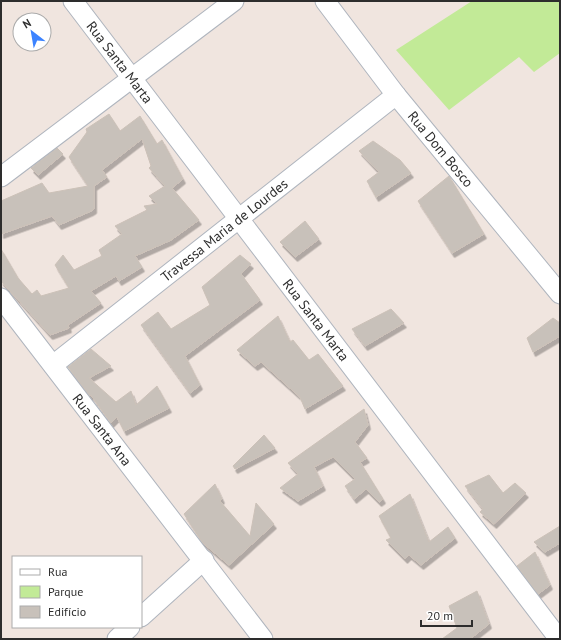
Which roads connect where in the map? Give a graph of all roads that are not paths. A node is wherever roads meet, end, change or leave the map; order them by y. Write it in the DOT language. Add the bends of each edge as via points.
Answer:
graph roads {
  1 [pos="73,1"];
  2 [pos="234,1"];
  3 [pos="325,1"];
  4 [pos="132,78"];
  5 [pos="396,95"];
  6 [pos="1,177"];
  7 [pos="239,219"];
  8 [pos="560,294"];
  9 [pos="1,298"];
  10 [pos="53,365"];
  11 [pos="204,560"];
  12 [pos="142,616"];
  13 [pos="129,628"];
  14 [pos="117,639"];
  15 [pos="263,639"];
  16 [pos="559,639"];
  1 -- 4 [label="street, Rua Santa Marta"];
  2 -- 4 [label="street"];
  3 -- 5 [label="street, Rua Dom Bosco"];
  4 -- 6 [label="street"];
  4 -- 7 [label="street, Rua Santa Marta"];
  5 -- 7 [label="street, Travessa Maria de Lourdes"];
  5 -- 8 [label="street, Rua Dom Bosco"];
  7 -- 10 [label="street, Travessa Maria de Lourdes"];
  7 -- 16 [label="street, Rua Santa Marta"];
  9 -- 10 [label="street, Rua Santa Ana"];
  10 -- 11 [label="street, Rua Santa Ana"];
  11 -- 12 [label="street"];
  11 -- 15 [label="street, Rua Santa Ana"];
  13 -- 14 [label="street"];
}
